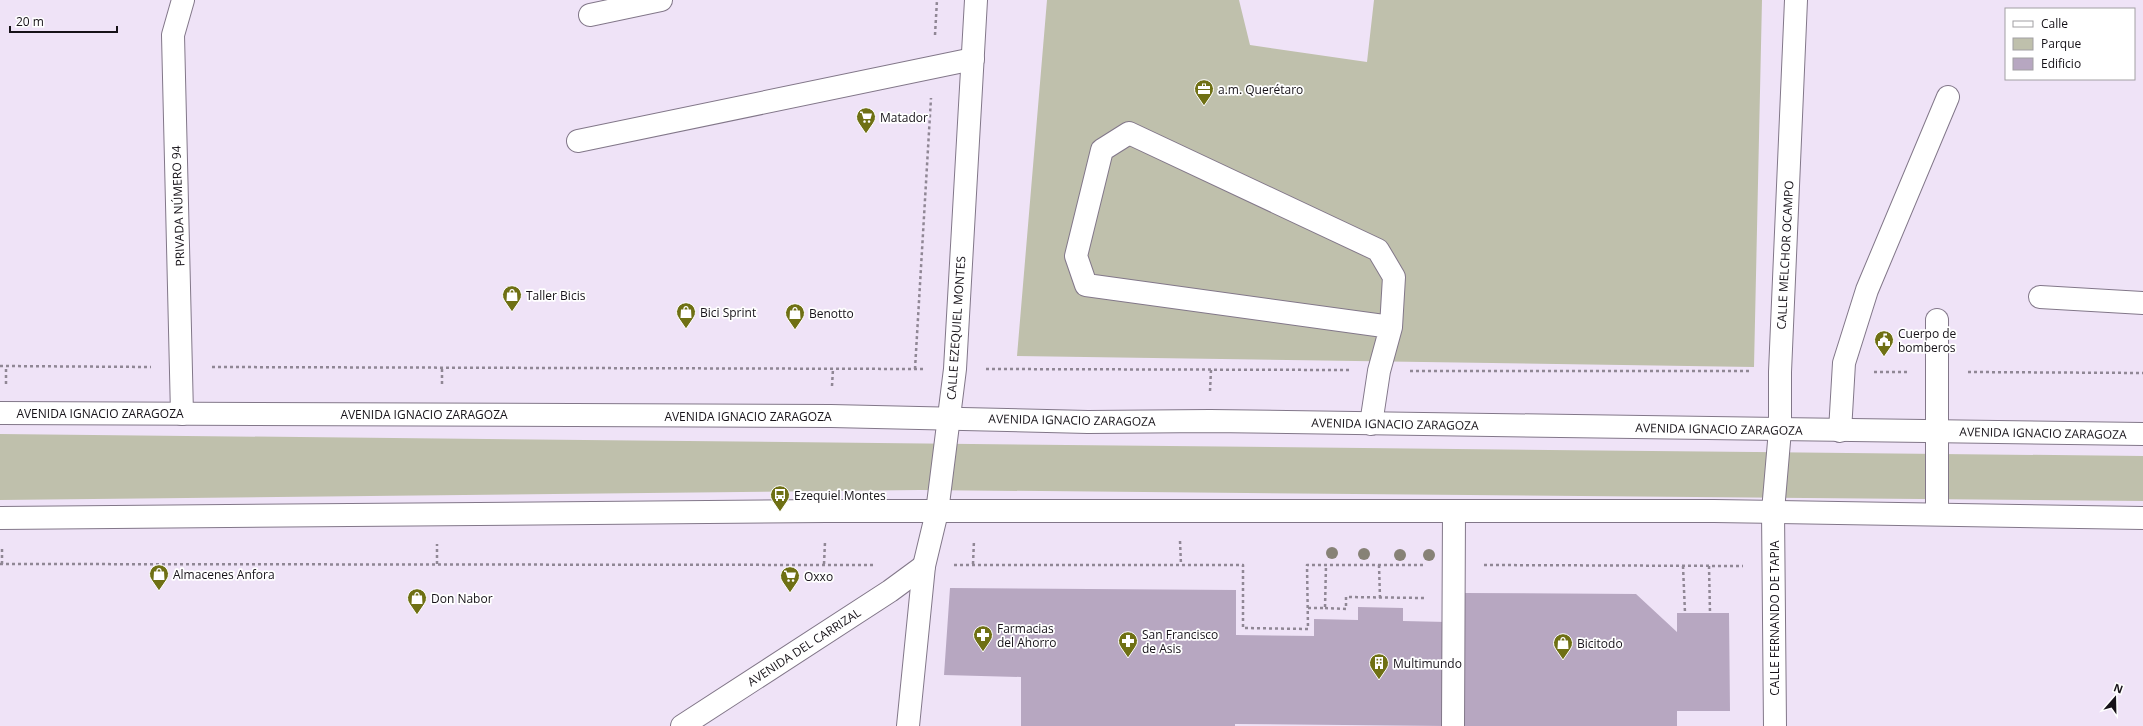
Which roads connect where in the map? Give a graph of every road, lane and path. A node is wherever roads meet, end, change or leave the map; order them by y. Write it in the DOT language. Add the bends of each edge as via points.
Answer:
graph roads {
  1 [pos="183,0"];
  2 [pos="661,0"];
  3 [pos="937,0"];
  4 [pos="976,0"];
  5 [pos="1796,0"];
  6 [pos="590,15"];
  7 [pos="973,59"];
  8 [pos="933,67"];
  9 [pos="1948,97"];
  10 [pos="578,141"];
  11 [pos="2040,297"];
  12 [pos="2143,303"];
  13 [pos="1937,320"];
  14 [pos="1391,327"];
  15 [pos="0,366"];
  16 [pos="182,367"];
  17 [pos="915,369"];
  18 [pos="955,369"];
  19 [pos="1379,371"];
  20 [pos="1780,372"];
  21 [pos="1843,372"];
  22 [pos="1937,372"];
  23 [pos="2143,373"];
  24 [pos="0,412"];
  25 [pos="182,414"];
  26 [pos="948,418"];
  27 [pos="1371,424"];
  28 [pos="1780,430"];
  29 [pos="1840,431"];
  30 [pos="1937,432"];
  31 [pos="2143,434"];
  32 [pos="1454,511"];
  33 [pos="1773,511"];
  34 [pos="936,512"];
  35 [pos="1937,514"];
  36 [pos="0,518"];
  37 [pos="2143,518"];
  38 [pos="1326,565"];
  39 [pos="1380,565"];
  40 [pos="924,566"];
  41 [pos="1683,566"];
  42 [pos="1709,566"];
  43 [pos="1380,598"];
  44 [pos="1430,598"];
  45 [pos="1308,608"];
  46 [pos="1325,608"];
  47 [pos="1684,613"];
  48 [pos="1710,613"];
  49 [pos="682,726"];
  50 [pos="908,726"];
  51 [pos="1453,726"];
  52 [pos="1775,726"];
  1 -- 16 [label="main road, PRIVADA NÚMERO 94" via="173,35"];
  2 -- 6 [label="main road"];
  3 -- 8 [label="path"];
  4 -- 7 [label="main road, CALLE EZEQUIEL MONTES"];
  5 -- 20 [label="main road, CALLE MELCHOR OCAMPO"];
  7 -- 8 [label="main road"];
  7 -- 18 [label="main road, CALLE EZEQUIEL MONTES"];
  8 -- 10 [label="main road"];
  8 -- 17 [label="path"];
  9 -- 21 [label="main road" via="1867,290"];
  11 -- 12 [label="main road"];
  13 -- 22 [label="main road"];
  14 -- 14 [label="main road" via="1394,277 1378,250 1129,133 1102,150 1076,256 1086,285"];
  14 -- 19 [label="main road"];
  15 -- 16 [label="path"];
  16 -- 17 [label="path"];
  16 -- 25 [label="main road, PRIVADA NÚMERO 94"];
  17 -- 18 [label="path"];
  18 -- 19 [label="path"];
  18 -- 26 [label="main road, CALLE EZEQUIEL MONTES"];
  19 -- 20 [label="path"];
  19 -- 27 [label="main road"];
  20 -- 28 [label="main road, CALLE MELCHOR OCAMPO"];
  21 -- 22 [label="path"];
  21 -- 29 [label="main road"];
  22 -- 23 [label="path"];
  22 -- 30 [label="main road"];
  24 -- 25 [label="main road, AVENIDA IGNACIO ZARAGOZA"];
  25 -- 26 [label="main road, AVENIDA IGNACIO ZARAGOZA"];
  26 -- 27 [label="main road, AVENIDA IGNACIO ZARAGOZA" via="1088,422"];
  26 -- 34 [label="main road, CALLE EZEQUIEL MONTES"];
  27 -- 28 [label="main road, AVENIDA IGNACIO ZARAGOZA"];
  28 -- 29 [label="main road, AVENIDA IGNACIO ZARAGOZA"];
  28 -- 33 [label="main road, CALLE MELCHOR OCAMPO"];
  29 -- 30 [label="main road, AVENIDA IGNACIO ZARAGOZA"];
  30 -- 31 [label="main road, AVENIDA IGNACIO ZARAGOZA"];
  30 -- 35 [label="main road"];
  32 -- 33 [label="main road"];
  32 -- 34 [label="main road"];
  32 -- 51 [label="main road"];
  33 -- 35 [label="main road"];
  33 -- 52 [label="main road, CALLE FERNANDO DE TAPIA"];
  34 -- 36 [label="main road"];
  34 -- 40 [label="main road, CALLE EZEQUIEL MONTES"];
  35 -- 37 [label="main road"];
  38 -- 46 [label="path"];
  39 -- 43 [label="path"];
  40 -- 49 [label="main road, AVENIDA DEL CARRIZAL" via="890,591"];
  40 -- 50 [label="main road, CALLE EZEQUIEL MONTES"];
  41 -- 47 [label="path"];
  42 -- 48 [label="path"];
  43 -- 44 [label="path"];
  43 -- 46 [label="path" via="1346,597 1346,609"];
  45 -- 46 [label="path"];
}
